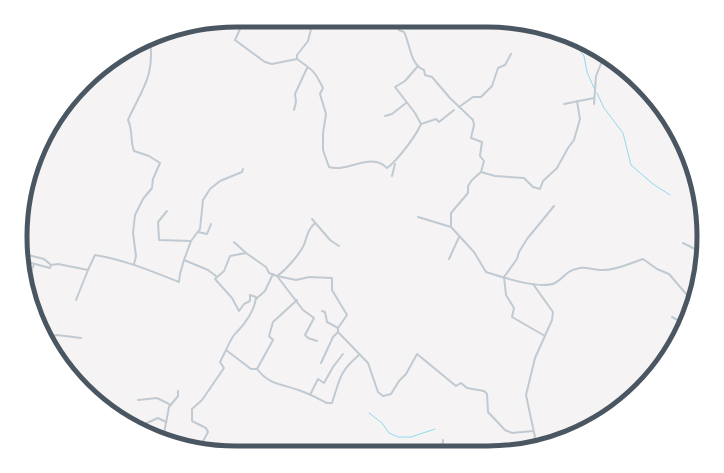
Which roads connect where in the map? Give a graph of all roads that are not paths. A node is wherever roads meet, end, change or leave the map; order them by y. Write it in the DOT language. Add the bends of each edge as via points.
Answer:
graph roads {
  1 [pos="241,27"];
  2 [pos="311,27"];
  3 [pos="398,27"];
  4 [pos="150,46"];
  5 [pos="511,54"];
  6 [pos="297,59"];
  7 [pos="602,61"];
  8 [pos="418,66"];
  9 [pos="309,68"];
  10 [pos="595,98"];
  11 [pos="578,101"];
  12 [pos="406,103"];
  13 [pos="564,104"];
  14 [pos="594,104"];
  15 [pos="459,107"];
  16 [pos="294,110"];
  17 [pos="454,110"];
  18 [pos="385,116"];
  19 [pos="421,124"];
  20 [pos="395,162"];
  21 [pos="243,169"];
  22 [pos="481,172"];
  23 [pos="392,176"];
  24 [pos="554,206"];
  25 [pos="166,211"];
  26 [pos="418,217"];
  27 [pos="312,219"];
  28 [pos="315,223"];
  29 [pos="212,224"];
  30 [pos="452,227"];
  31 [pos="198,232"];
  32 [pos="459,237"];
  33 [pos="191,241"];
  34 [pos="234,242"];
  35 [pos="683,243"];
  36 [pos="697,245"];
  37 [pos="339,246"];
  38 [pos="246,254"];
  39 [pos="28,255"];
  40 [pos="449,259"];
  41 [pos="184,260"];
  42 [pos="29,262"];
  43 [pos="34,264"];
  44 [pos="134,264"];
  45 [pos="51,265"];
  46 [pos="88,270"];
  47 [pos="31,274"];
  48 [pos="273,274"];
  49 [pos="216,276"];
  50 [pos="277,276"];
  51 [pos="504,277"];
  52 [pos="532,284"];
  53 [pos="689,296"];
  54 [pos="76,300"];
  55 [pos="255,300"];
  56 [pos="297,300"];
  57 [pos="322,311"];
  58 [pos="672,317"];
  59 [pos="679,321"];
  60 [pos="338,328"];
  61 [pos="338,332"];
  62 [pos="52,336"];
  63 [pos="545,336"];
  64 [pos="81,338"];
  65 [pos="317,341"];
  66 [pos="226,350"];
  67 [pos="343,354"];
  68 [pos="360,355"];
  69 [pos="321,363"];
  70 [pos="257,369"];
  71 [pos="178,391"];
  72 [pos="310,395"];
  73 [pos="138,400"];
  74 [pos="171,405"];
  75 [pos="166,422"];
  76 [pos="144,424"];
  77 [pos="533,431"];
  78 [pos="164,433"];
  79 [pos="443,440"];
  80 [pos="533,441"];
  81 [pos="202,443"];
  82 [pos="442,446"];
  1 -- 6 [label="street" via="235,40 254,55 272,64"];
  2 -- 6 [label="street" via="308,41 296,55"];
  3 -- 8 [label="street" via="408,39 412,56"];
  4 -- 44 [label="street" via="149,77 128,120 134,151 160,163 152,188 135,215"];
  5 -- 15 [label="street" via="505,65 498,68 492,86 481,98 472,97"];
  6 -- 9 [label="street"];
  7 -- 10 [label="street" via="596,76"];
  8 -- 12 [label="street" via="405,81 394,87"];
  8 -- 15 [label="street" via="435,80"];
  9 -- 16 [label="street" via="295,94"];
  9 -- 20 [label="street" via="316,73 317,81 323,88 320,94 326,114 322,133 323,150 329,167 351,167 368,161 378,162 387,168"];
  10 -- 11 [label="street"];
  10 -- 14 [label="street"];
  11 -- 13 [label="street"];
  11 -- 22 [label="street" via="580,119 574,140 557,168 543,181 540,189 533,187 524,178 495,176"];
  12 -- 18 [label="street"];
  12 -- 19 [label="street"];
  15 -- 22 [label="street" via="473,120 471,138 482,142 480,156 484,161"];
  17 -- 19 [label="street" via="442,121 436,119"];
  19 -- 20 [label="street" via="415,137"];
  20 -- 23 [label="street"];
  21 -- 31 [label="street" via="242,172 220,181 210,189 203,200"];
  22 -- 30 [label="street" via="472,180 468,186 468,193 451,213"];
  24 -- 51 [label="street" via="527,239 518,259"];
  25 -- 33 [label="street" via="158,222 159,240"];
  26 -- 30 [label="street"];
  27 -- 28 [label="street"];
  28 -- 37 [label="street"];
  28 -- 50 [label="street" via="306,233 305,242 288,267"];
  29 -- 31 [label="street" via="207,234"];
  30 -- 32 [label="street"];
  31 -- 33 [label="street"];
  32 -- 40 [label="street"];
  32 -- 51 [label="street" via="474,252 486,272"];
  33 -- 41 [label="street"];
  34 -- 38 [label="street"];
  35 -- 36 [label="street" via="695,249"];
  38 -- 48 [label="street"];
  38 -- 49 [label="street" via="230,256 224,271"];
  39 -- 45 [label="street" via="44,259"];
  41 -- 44 [label="street" via="179,282"];
  41 -- 49 [label="street"];
  42 -- 43 [label="street"];
  43 -- 45 [label="street" via="50,268"];
  43 -- 47 [label="street"];
  44 -- 46 [label="street" via="95,255"];
  45 -- 46 [label="street"];
  46 -- 54 [label="street"];
  48 -- 50 [label="street"];
  48 -- 55 [label="street" via="265,292"];
  49 -- 55 [label="street" via="239,311 250,300 250,295 256,297"];
  50 -- 56 [label="street"];
  50 -- 60 [label="street" via="296,280 332,278 332,290 347,315"];
  51 -- 52 [label="street"];
  51 -- 63 [label="street" via="506,295 514,308 512,316"];
  52 -- 53 [label="street" via="553,284 565,273 581,268 603,270 643,260 669,274"];
  52 -- 63 [label="street" via="553,312"];
  55 -- 66 [label="street" via="244,324 235,333"];
  56 -- 65 [label="street" via="303,310 314,318 306,337"];
  56 -- 70 [label="street" via="273,322 269,336 273,340"];
  57 -- 60 [label="street" via="325,312 327,322"];
  58 -- 59 [label="street"];
  60 -- 61 [label="street"];
  61 -- 68 [label="street"];
  61 -- 69 [label="street"];
  62 -- 64 [label="street"];
  63 -- 77 [label="street" via="535,358 526,395"];
  66 -- 70 [label="street" via="251,369"];
  66 -- 81 [label="street" via="220,362 224,368 202,400 192,409 190,416 192,421 206,428 208,432"];
  67 -- 72 [label="street" via="324,383 318,379"];
  68 -- 72 [label="street" via="344,370 332,403"];
  68 -- 77 [label="street" via="368,363 378,392 383,396 391,394 417,354 456,386 461,383 467,388 484,391 487,394 488,412 505,430 512,433"];
  70 -- 72 [label="street" via="271,382"];
  71 -- 74 [label="street" via="178,396"];
  73 -- 74 [label="street" via="157,398"];
  74 -- 75 [label="street"];
  75 -- 76 [label="street" via="158,418"];
  75 -- 78 [label="street"];
  77 -- 80 [label="street"];
  79 -- 82 [label="street"];
}
